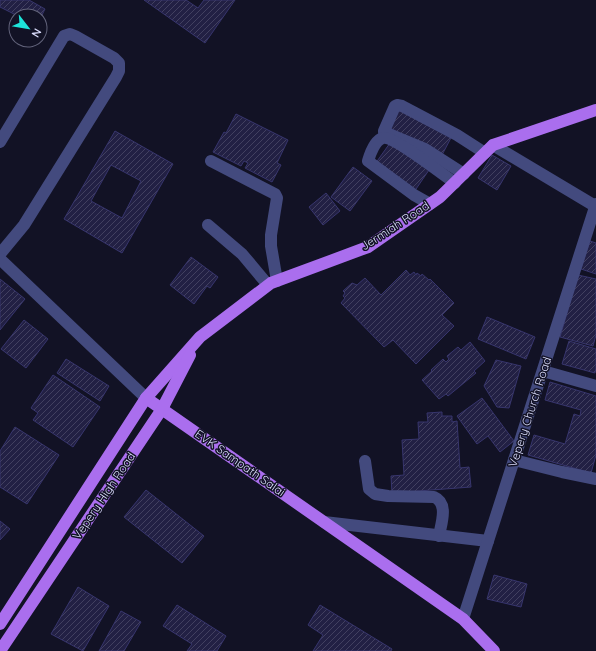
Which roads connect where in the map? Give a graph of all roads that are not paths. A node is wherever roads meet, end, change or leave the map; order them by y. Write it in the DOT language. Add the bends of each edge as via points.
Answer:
graph roads {
  1 [pos="596,110"];
  2 [pos="0,142"];
  3 [pos="489,149"];
  4 [pos="211,161"];
  5 [pos="464,174"];
  6 [pos="455,183"];
  7 [pos="430,204"];
  8 [pos="596,205"];
  9 [pos="208,225"];
  10 [pos="0,254"];
  11 [pos="0,259"];
  12 [pos="273,283"];
  13 [pos="200,336"];
  14 [pos="543,371"];
  15 [pos="596,386"];
  16 [pos="146,398"];
  17 [pos="162,409"];
  18 [pos="514,460"];
  19 [pos="365,461"];
  20 [pos="596,479"];
  21 [pos="324,522"];
  22 [pos="439,536"];
  23 [pos="488,541"];
  24 [pos="463,619"];
  25 [pos="0,624"];
  26 [pos="0,651"];
  27 [pos="494,651"];
  1 -- 3 [label="main road, Jermiah Road"];
  2 -- 10 [label="street" via="64,36 75,36 119,63 116,77 33,211"];
  3 -- 5 [label="main road, Jermiah Road"];
  3 -- 5 [label="street" via="467,142 402,106 395,106 384,132 425,150"];
  3 -- 8 [label="street"];
  4 -- 12 [label="street" via="275,194 278,198 271,235"];
  5 -- 6 [label="main road, Jermiah Road"];
  6 -- 7 [label="main road, Jermiah Road"];
  6 -- 7 [label="street" via="388,138 379,140 372,149 368,161"];
  7 -- 12 [label="main road, Jermiah Road" via="368,247"];
  8 -- 14 [label="street, Vepery Church Road"];
  9 -- 12 [label="street"];
  11 -- 16 [label="street, EVK Sampath Salai"];
  12 -- 13 [label="main road, Jermiah Road"];
  13 -- 16 [label="main road, Jermiah Road"];
  13 -- 17 [label="main road, Vepery High Road"];
  14 -- 15 [label="street"];
  14 -- 18 [label="street, Vepery Church Road"];
  16 -- 17 [label="main road, EVK Sampath Salai"];
  16 -- 25 [label="main road, Vepery High Road"];
  17 -- 21 [label="main road, EVK Sampath Salai"];
  17 -- 26 [label="main road, Vepery High Road"];
  18 -- 20 [label="street"];
  18 -- 23 [label="street, Vepery Church Road"];
  19 -- 22 [label="street" via="368,489 375,494 439,499 443,513"];
  21 -- 22 [label="street"];
  21 -- 24 [label="main road, EVK Sampath Salai"];
  22 -- 23 [label="street"];
  23 -- 24 [label="street, Vepery Church Road"];
  24 -- 27 [label="main road, EVK Sampath Salai"];
}
